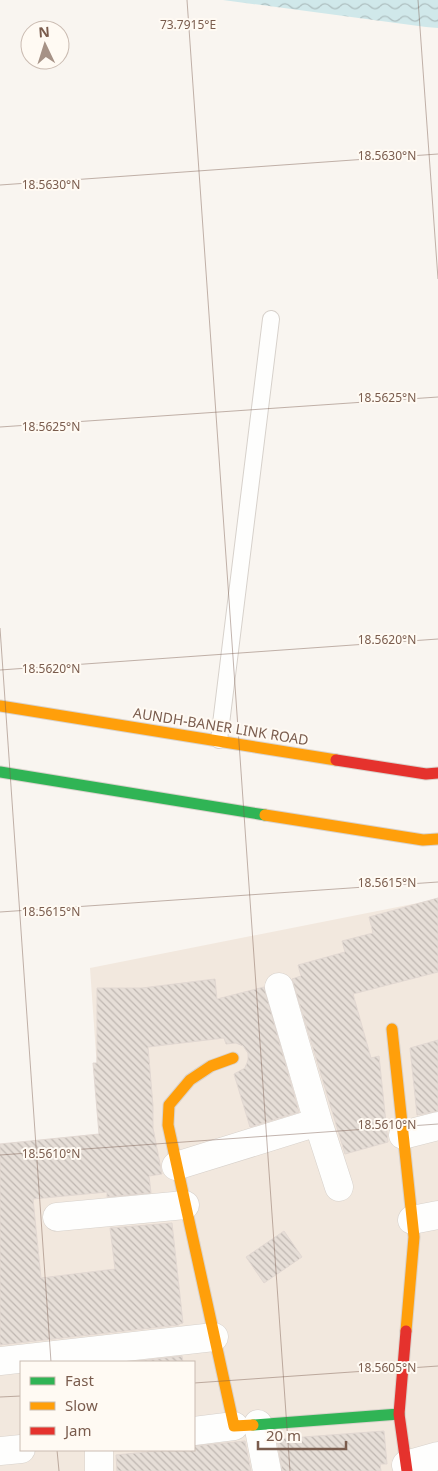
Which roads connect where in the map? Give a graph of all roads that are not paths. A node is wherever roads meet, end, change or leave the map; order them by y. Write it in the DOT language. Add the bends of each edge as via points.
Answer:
graph roads {
  1 [pos="271,319"];
  2 [pos="0,706"];
  3 [pos="219,740"];
  4 [pos="0,772"];
  5 [pos="438,773"];
  6 [pos="438,839"];
  7 [pos="278,987"];
  8 [pos="392,1029"];
  9 [pos="233,1058"];
  10 [pos="318,1122"];
  11 [pos="438,1126"];
  12 [pos="403,1135"];
  13 [pos="176,1166"];
  14 [pos="339,1187"];
  15 [pos="185,1205"];
  16 [pos="57,1217"];
  17 [pos="425,1218"];
  18 [pos="214,1337"];
  19 [pos="0,1361"];
  20 [pos="399,1414"];
  21 [pos="246,1425"];
  22 [pos="195,1431"];
  23 [pos="20,1449"];
  24 [pos="0,1450"];
  25 [pos="99,1451"];
  26 [pos="438,1456"];
  27 [pos="407,1468"];
  28 [pos="100,1471"];
  29 [pos="267,1471"];
  1 -- 3 [label="lane"];
  2 -- 3 [label="street, AUNDH-BANER LINK ROAD"];
  3 -- 5 [label="street, AUNDH-BANER LINK ROAD" via="426,774"];
  4 -- 6 [label="street" via="423,840"];
  7 -- 10 [label="street"];
  8 -- 12 [label="street"];
  9 -- 13 [label="street" via="210,1066 190,1080 169,1104 168,1125"];
  10 -- 13 [label="street"];
  10 -- 14 [label="street"];
  11 -- 12 [label="street"];
  12 -- 17 [label="street"];
  13 -- 15 [label="street"];
  15 -- 16 [label="street"];
  15 -- 18 [label="street"];
  17 -- 20 [label="street" via="414,1237"];
  18 -- 19 [label="street"];
  18 -- 21 [label="street"];
  20 -- 21 [label="street"];
  20 -- 27 [label="street"];
  21 -- 22 [label="street"];
  21 -- 29 [label="street"];
  23 -- 24 [label="street"];
  25 -- 28 [label="street"];
  26 -- 27 [label="street"];
}
